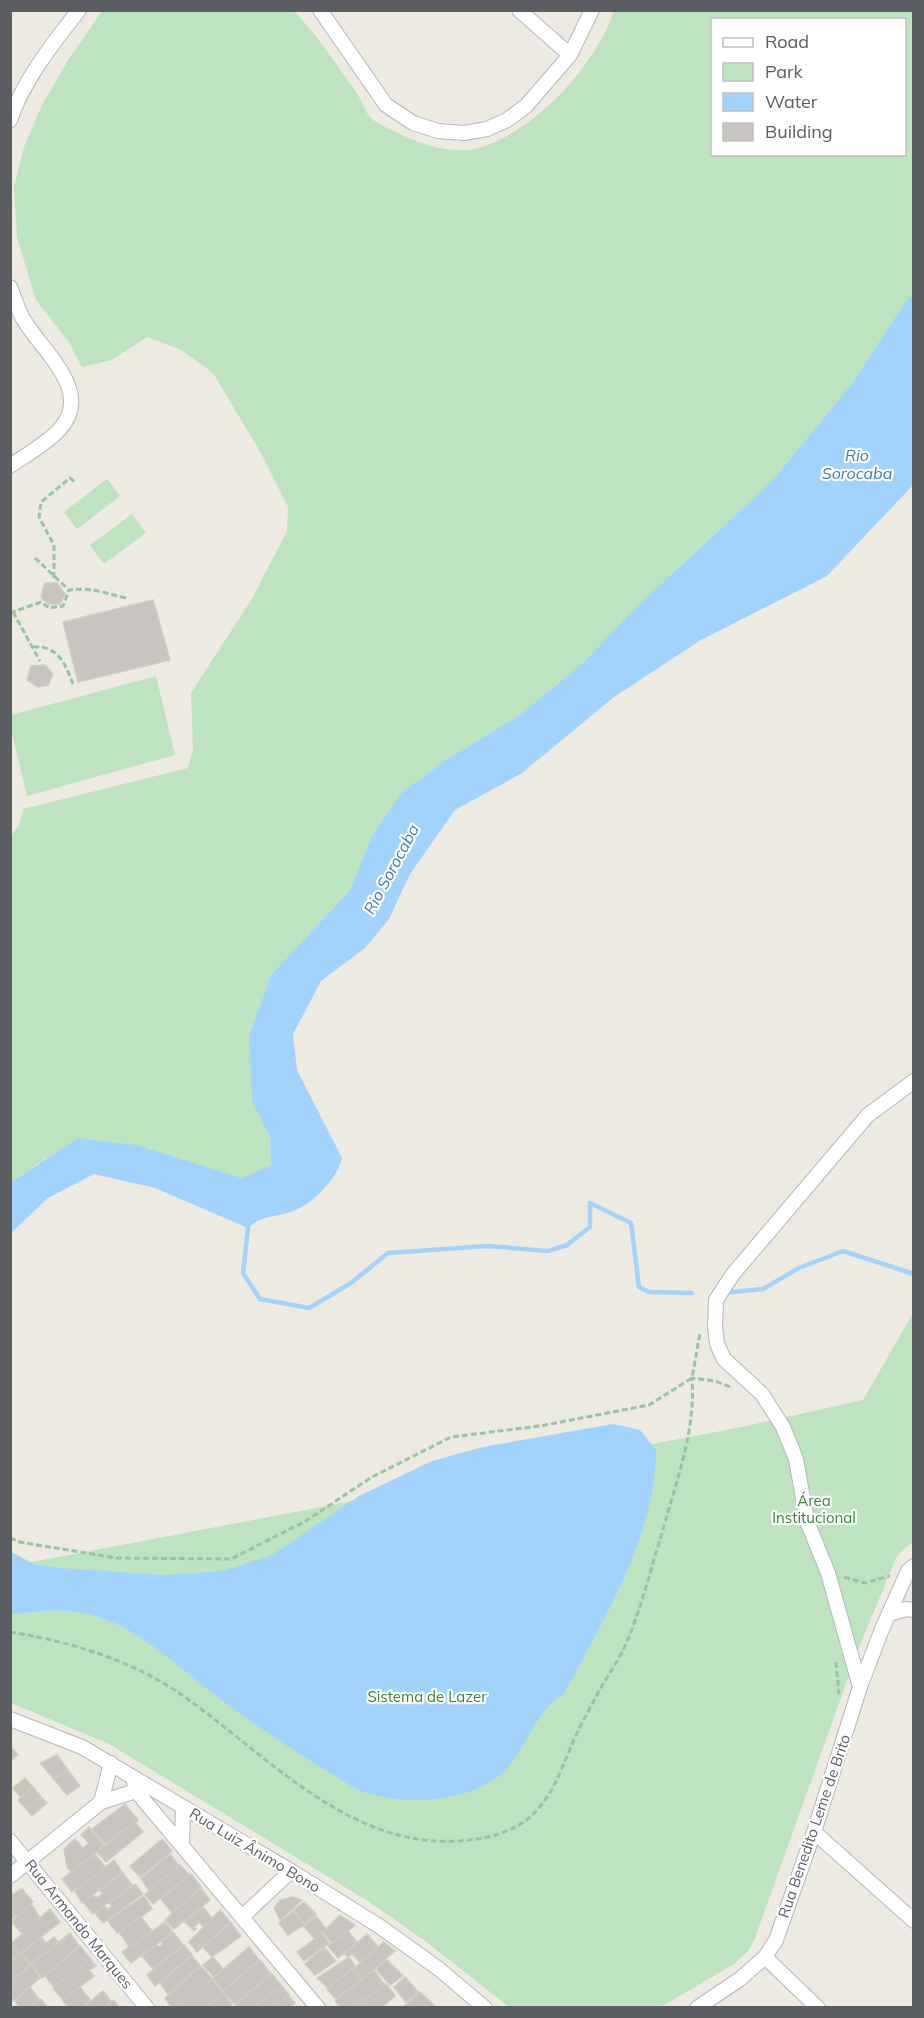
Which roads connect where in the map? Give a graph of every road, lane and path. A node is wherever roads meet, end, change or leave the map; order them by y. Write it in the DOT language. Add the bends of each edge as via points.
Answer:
graph roads {
  1 [pos="79,10"];
  2 [pos="320,10"];
  3 [pos="519,10"];
  4 [pos="592,10"];
  5 [pos="570,54"];
  6 [pos="13,101"];
  7 [pos="10,120"];
  8 [pos="10,286"];
  9 [pos="10,466"];
  10 [pos="76,483"];
  11 [pos="35,558"];
  12 [pos="54,578"];
  13 [pos="69,590"];
  14 [pos="126,598"];
  15 [pos="12,613"];
  16 [pos="33,647"];
  17 [pos="40,661"];
  18 [pos="73,684"];
  19 [pos="914,1081"];
  20 [pos="692,1378"];
  21 [pos="598,1413"];
  22 [pos="10,1538"];
  23 [pos="911,1569"];
  24 [pos="828,1573"];
  25 [pos="914,1610"];
  26 [pos="889,1614"];
  27 [pos="10,1632"];
  28 [pos="860,1687"];
  29 [pos="10,1719"];
  30 [pos="111,1764"];
  31 [pos="135,1784"];
  32 [pos="101,1802"];
  33 [pos="183,1807"];
  34 [pos="814,1832"];
  35 [pos="10,1841"];
  36 [pos="182,1843"];
  37 [pos="28,1862"];
  38 [pos="291,1871"];
  39 [pos="10,1876"];
  40 [pos="242,1917"];
  41 [pos="913,1919"];
  42 [pos="765,1957"];
  43 [pos="147,2007"];
  44 [pos="318,2007"];
  45 [pos="484,2007"];
  46 [pos="697,2007"];
  47 [pos="818,2007"];
  1 -- 6 [label="street"];
  2 -- 5 [label="street" via="386,105 413,123 438,131 464,133 507,120 526,106"];
  3 -- 5 [label="street"];
  4 -- 5 [label="street"];
  6 -- 7 [label="street"];
  8 -- 9 [label="street" via="23,318 67,381 70,406 59,430"];
  10 -- 12 [label="path" via="70,478 40,502 39,517 54,545"];
  11 -- 12 [label="path"];
  12 -- 13 [label="path"];
  13 -- 14 [label="path" via="90,588"];
  13 -- 15 [label="path" via="63,606 49,608 41,602"];
  15 -- 16 [label="path"];
  16 -- 17 [label="path"];
  16 -- 18 [label="path" via="53,651 64,661"];
  19 -- 24 [label="street" via="868,1115 733,1274 717,1300 715,1326 720,1352 762,1394 783,1427 796,1460 807,1521"];
  20 -- 27 [label="path" via="694,1408 684,1456 627,1641 574,1740 560,1778 538,1809 518,1826 491,1838 453,1842 404,1838 372,1829 326,1804 178,1692 122,1663 75,1646"];
  21 -- 22 [label="path" via="540,1426 451,1437 372,1477 304,1522 231,1559 116,1558"];
  23 -- 24 [label="path" via="864,1583"];
  23 -- 26 [label="street, Rua Benedito Leme de Brito"];
  24 -- 28 [label="street"];
  25 -- 26 [label="street"];
  26 -- 28 [label="street, Rua Benedito Leme de Brito"];
  28 -- 34 [label="street, Rua Benedito Leme de Brito"];
  29 -- 30 [label="street, Rua Luiz Ânimo Bono" via="82,1747"];
  30 -- 31 [label="street, Rua Luiz Ânimo Bono"];
  30 -- 32 [label="street"];
  31 -- 32 [label="street"];
  31 -- 33 [label="street, Rua Luiz Ânimo Bono"];
  31 -- 36 [label="street"];
  32 -- 37 [label="street"];
  33 -- 36 [label="street"];
  33 -- 38 [label="street, Rua Luiz Ânimo Bono"];
  34 -- 41 [label="street"];
  34 -- 42 [label="street, Rua Benedito Leme de Brito" via="776,1941"];
  35 -- 37 [label="street, Rua Armando Marques"];
  36 -- 40 [label="street"];
  37 -- 39 [label="street"];
  37 -- 43 [label="street, Rua Armando Marques"];
  38 -- 40 [label="street"];
  38 -- 45 [label="street, Rua Luiz Ânimo Bono" via="379,1926"];
  40 -- 44 [label="street"];
  42 -- 46 [label="street, Rua Benedito Leme de Brito"];
  42 -- 47 [label="street"];
}
